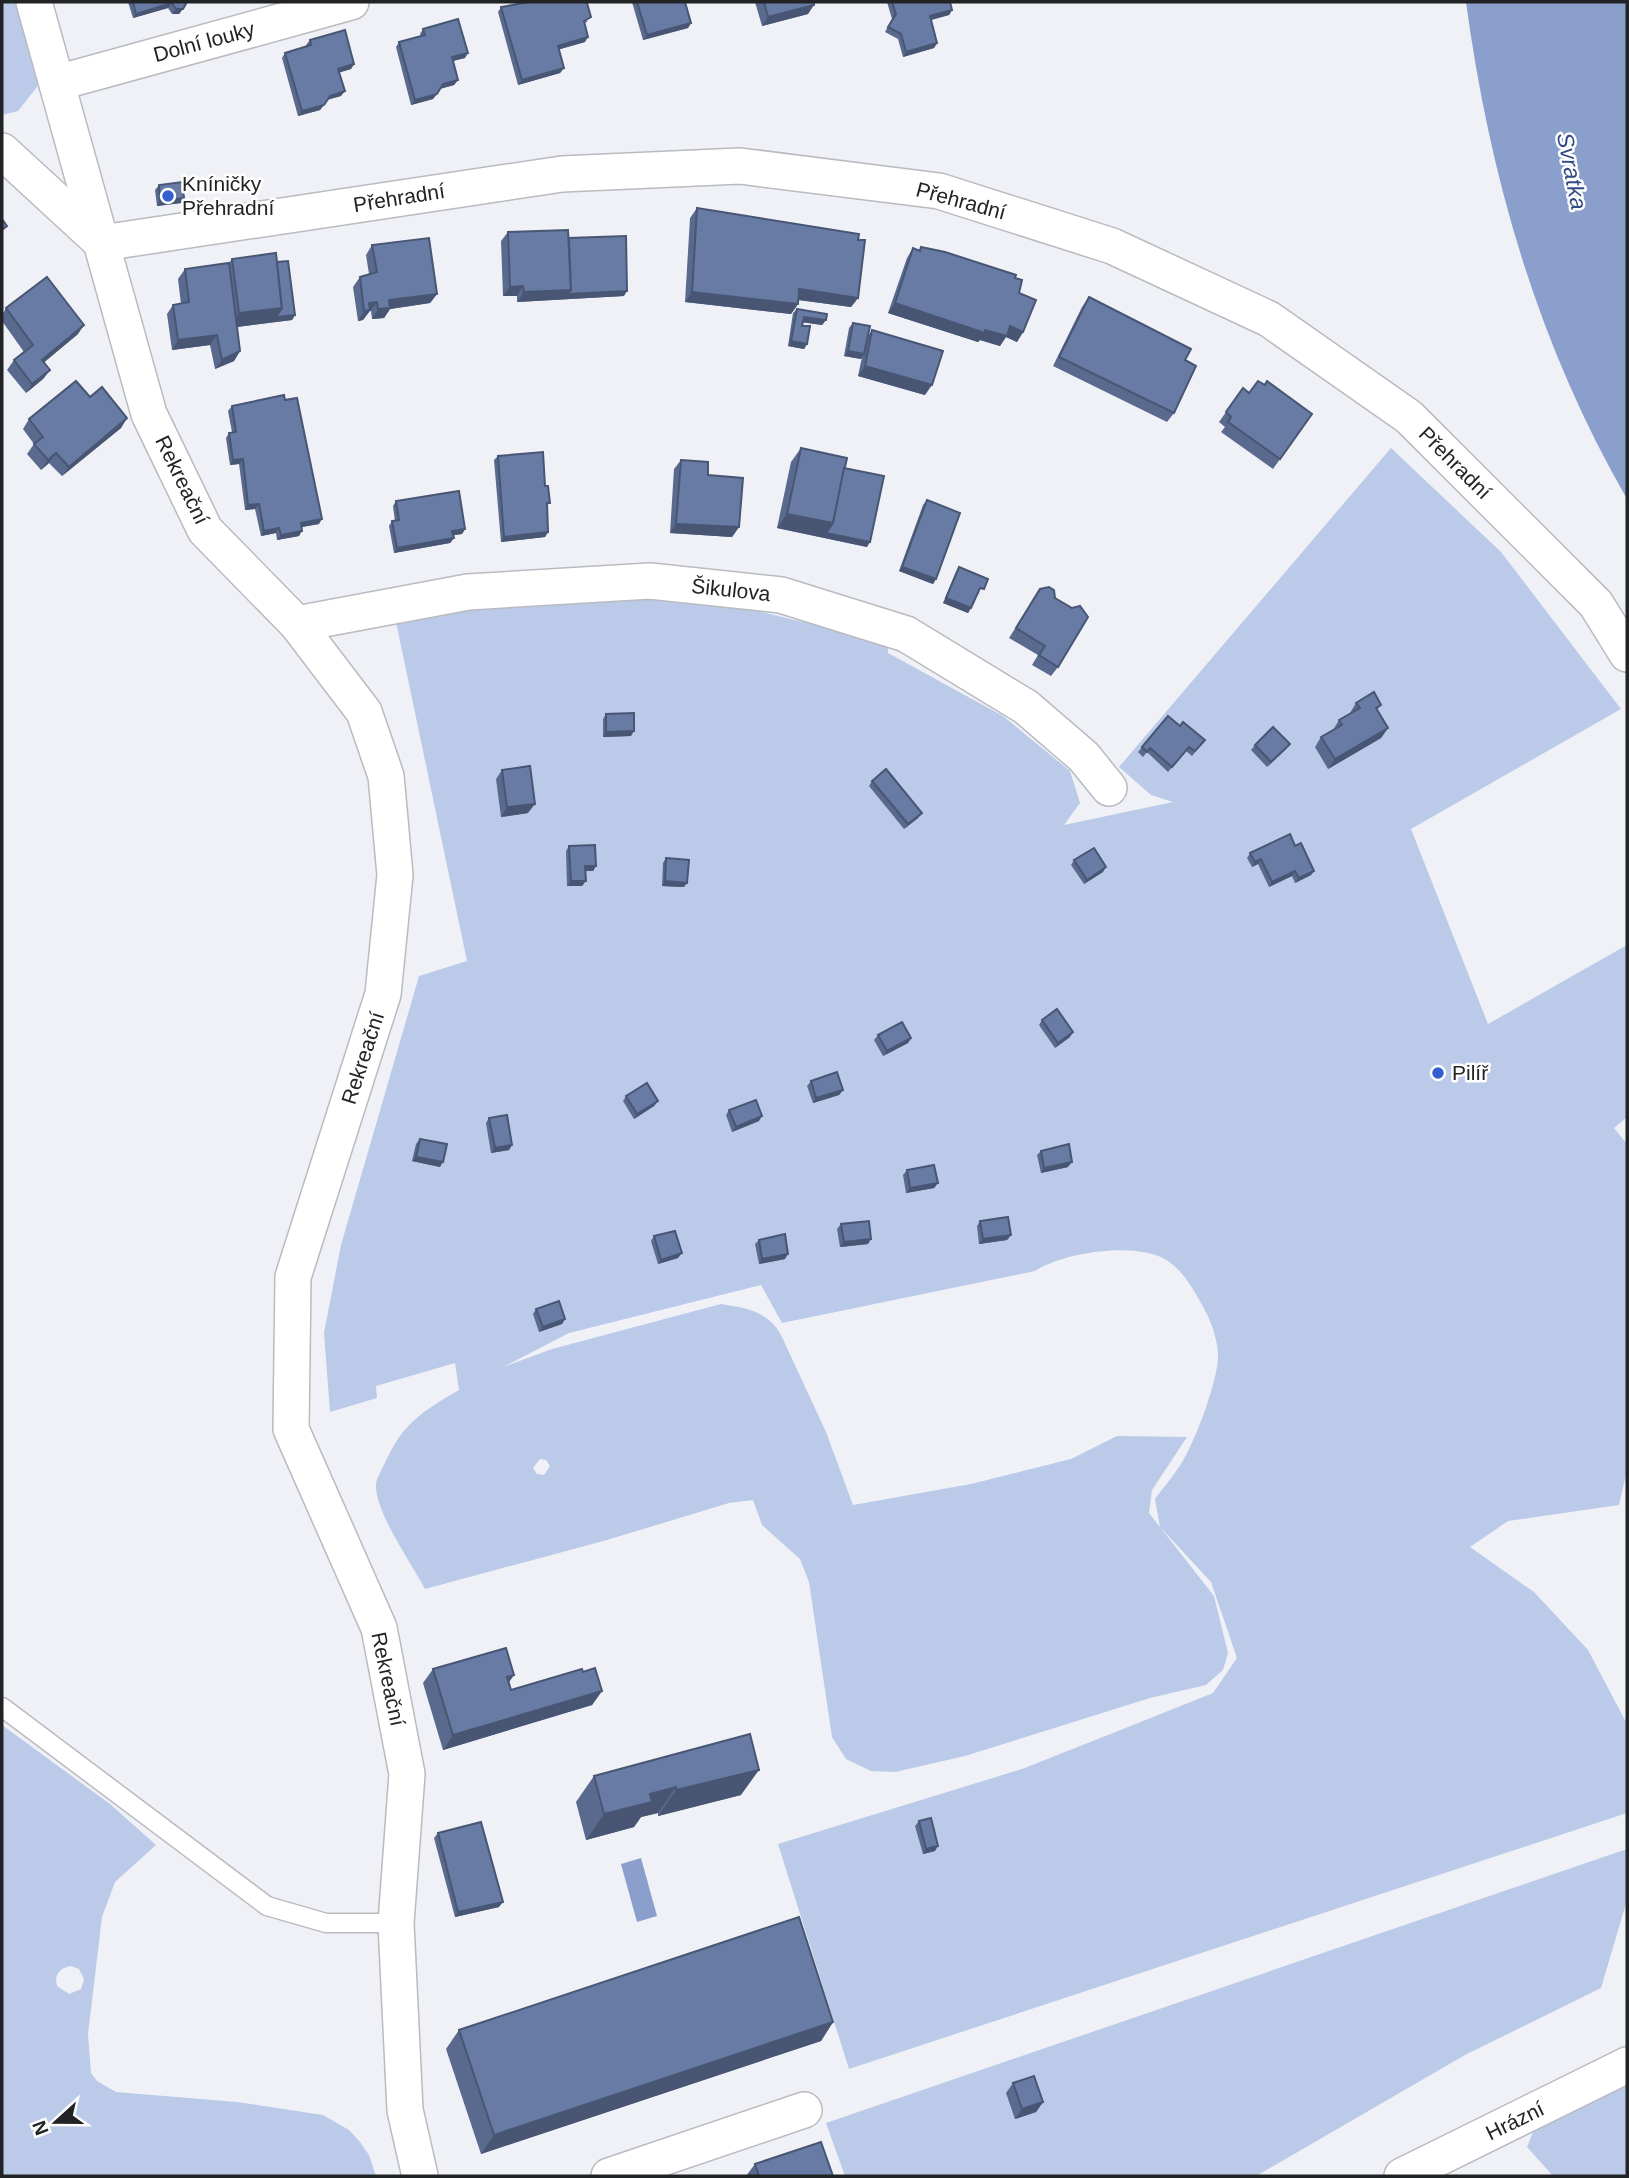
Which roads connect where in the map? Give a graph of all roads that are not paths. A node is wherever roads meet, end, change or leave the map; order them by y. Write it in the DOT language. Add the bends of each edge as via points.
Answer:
graph roads {
  1 [pos="34,2"];
  2 [pos="351,2"];
  3 [pos="57,83"];
  4 [pos="2,151"];
  5 [pos="102,243"];
  6 [pos="297,624"];
  7 [pos="1627,654"];
  8 [pos="1110,788"];
  9 [pos="2,1707"];
  10 [pos="396,1923"];
  11 [pos="1624,2060"];
  12 [pos="804,2110"];
  13 [pos="420,2176"];
  14 [pos="609,2176"];
  15 [pos="1402,2176"];
  1 -- 3 [label="street, Rekreační"];
  2 -- 3 [label="street, Dolní louky"];
  3 -- 5 [label="street, Rekreační"];
  4 -- 5 [label="street"];
  5 -- 6 [label="street, Rekreační" via="149,414 205,530"];
  5 -- 7 [label="street, Přehradní" via="562,174 740,166 939,191 1112,246 1269,319 1409,417 1596,604"];
  6 -- 8 [label="street, Šikulova" via="468,592 650,581 781,595 906,634 1026,707 1084,757"];
  6 -- 10 [label="street, Rekreační" via="364,712 386,776 395,875 383,994 293,1277 291,1429 379,1629 407,1774"];
  9 -- 10 [label="lane" via="267,1906 326,1923"];
  10 -- 13 [label="street, Rekreační" via="405,2110"];
  11 -- 15 [label="street, Hrázní"];
  12 -- 14 [label="street"];
}
